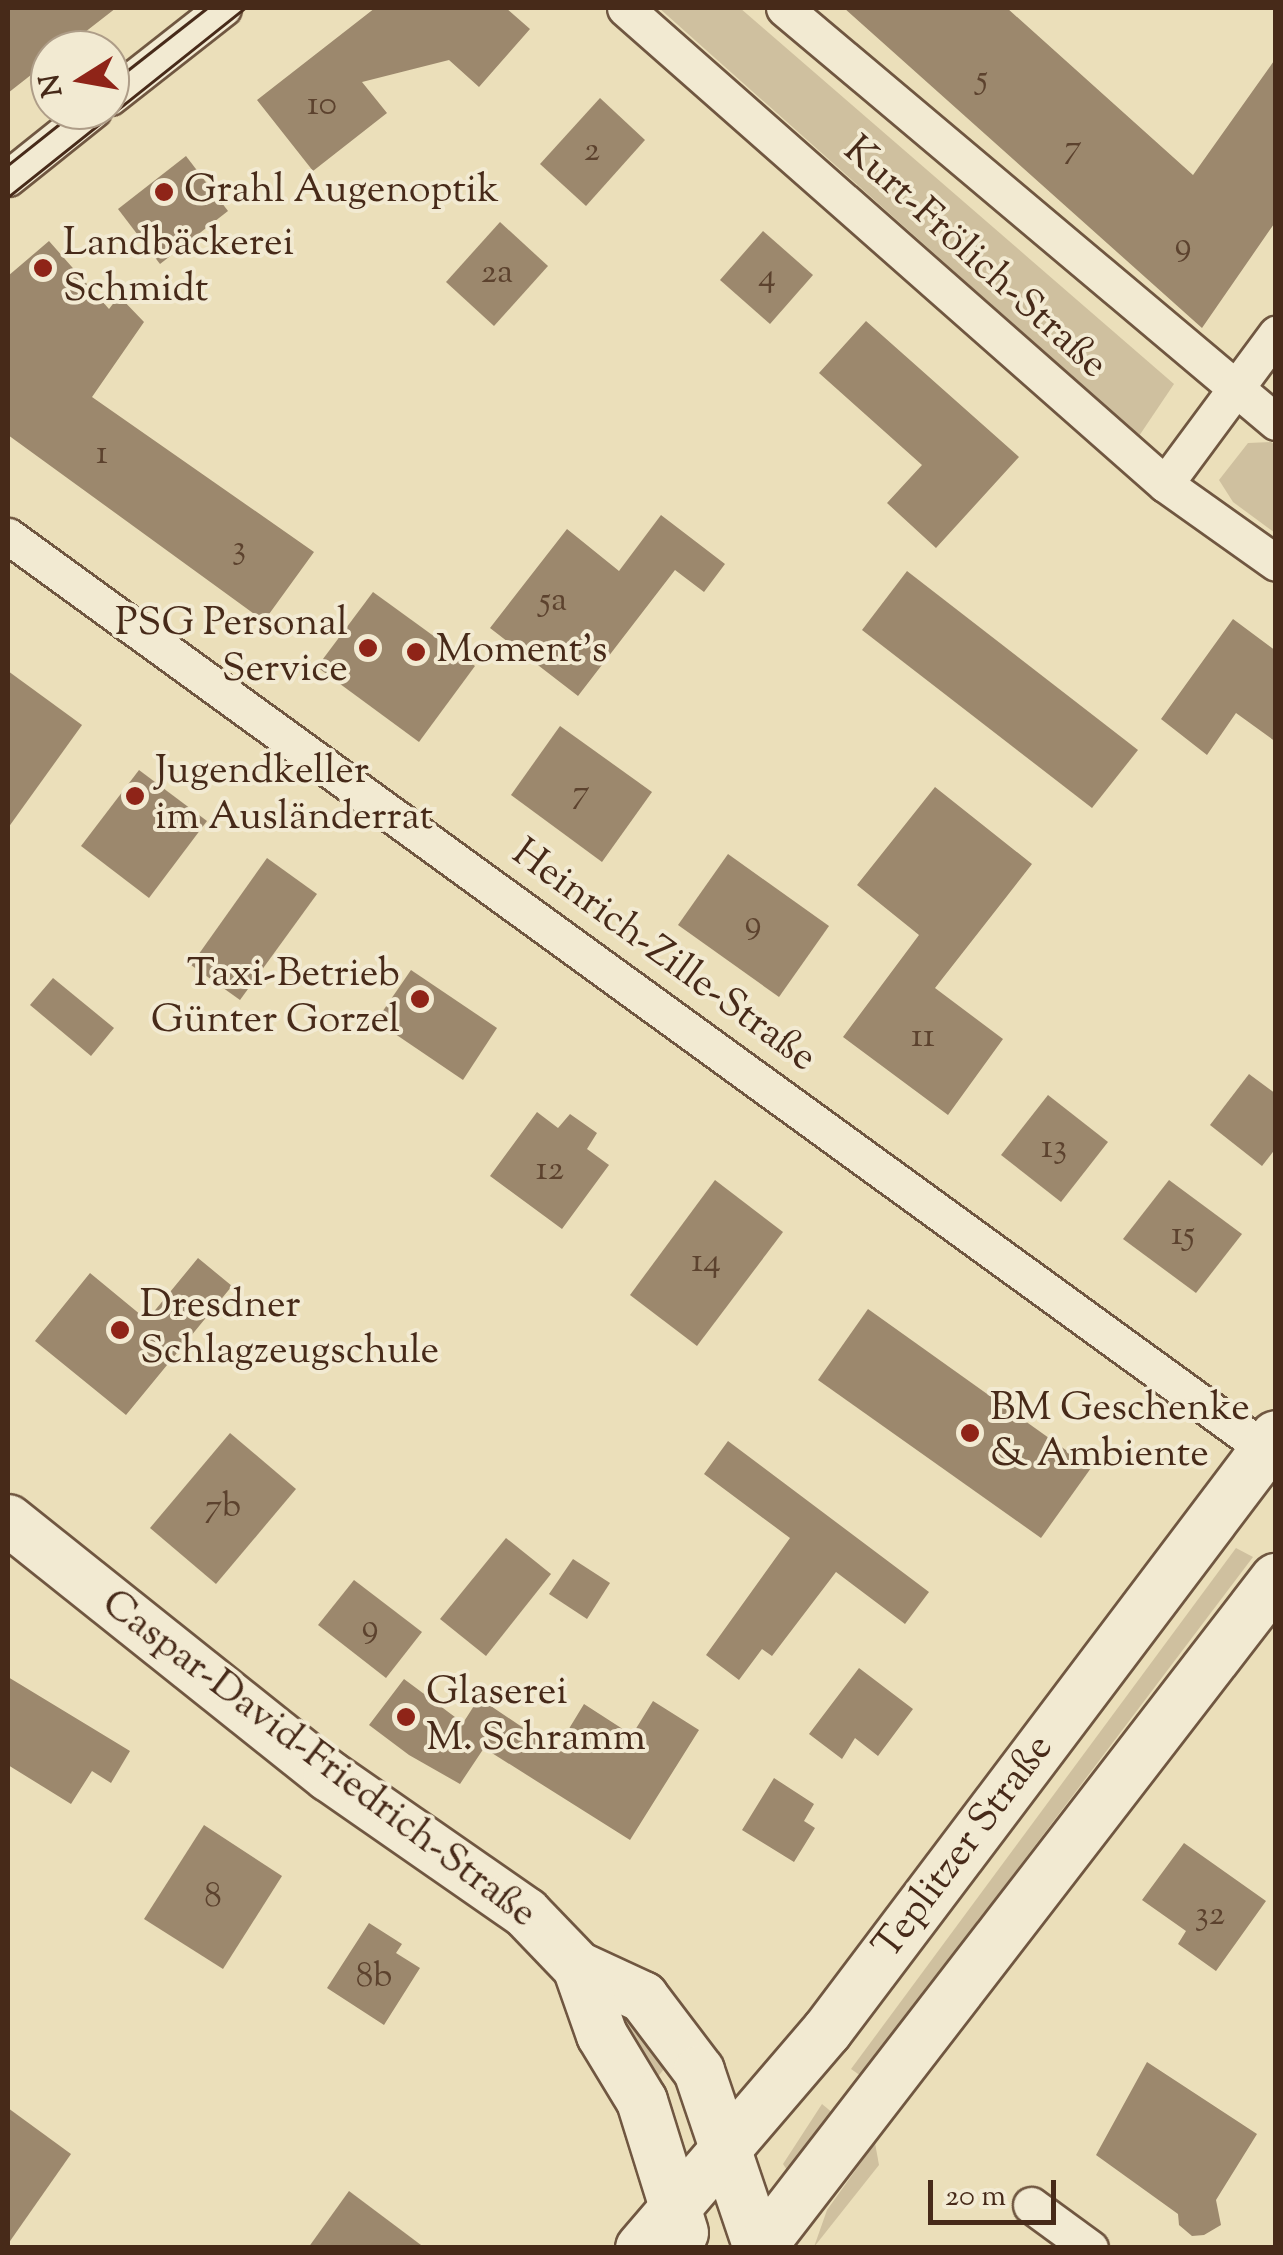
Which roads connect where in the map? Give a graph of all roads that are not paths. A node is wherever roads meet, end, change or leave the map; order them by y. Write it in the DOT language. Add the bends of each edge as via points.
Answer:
graph roads {
  1 [pos="223,8"];
  2 [pos="625,8"];
  3 [pos="784,8"];
  4 [pos="130,81"];
  5 [pos="68,130"];
  6 [pos="8,178"];
  7 [pos="1276,334"];
  8 [pos="1234,392"];
  9 [pos="1276,422"];
  10 [pos="1166,484"];
  11 [pos="8,536"];
  12 [pos="1276,563"];
  13 [pos="1272,1448"];
  14 [pos="8,1520"];
  15 [pos="1276,1580"];
  16 [pos="578,1967"];
  17 [pos="729,2151"];
  18 [pos="1031,2205"];
  19 [pos="682,2226"];
  20 [pos="641,2248"];
  21 [pos="760,2248"];
  22 [pos="1090,2248"];
  1 -- 4 [label="street"];
  2 -- 10 [label="street, Kurt-Frölich-Straße"];
  3 -- 8 [label="street, Kurt-Frölich-Straße"];
  5 -- 6 [label="street"];
  7 -- 8 [label="street"];
  8 -- 9 [label="street, Kurt-Frölich-Straße"];
  8 -- 10 [label="street"];
  10 -- 12 [label="street, Kurt-Frölich-Straße"];
  11 -- 13 [label="street, Heinrich-Zille-Straße"];
  13 -- 17 [label="main road, Teplitzer Straße"];
  14 -- 16 [label="main road, Caspar-David-Friedrich-Straße" via="329,1776 526,1912"];
  15 -- 21 [label="main road, Teplitzer Straße"];
  16 -- 17 [label="main road, Caspar-David-Friedrich-Straße" via="643,1997 700,2071"];
  16 -- 19 [label="main road, Caspar-David-Friedrich-Straße" via="602,2036 642,2101"];
  17 -- 19 [label="main road, Teplitzer Straße"];
  17 -- 21 [label="main road, Caspar-David-Friedrich-Straße"];
  18 -- 22 [label="street"];
  19 -- 20 [label="main road, Teplitzer Straße"];
}
